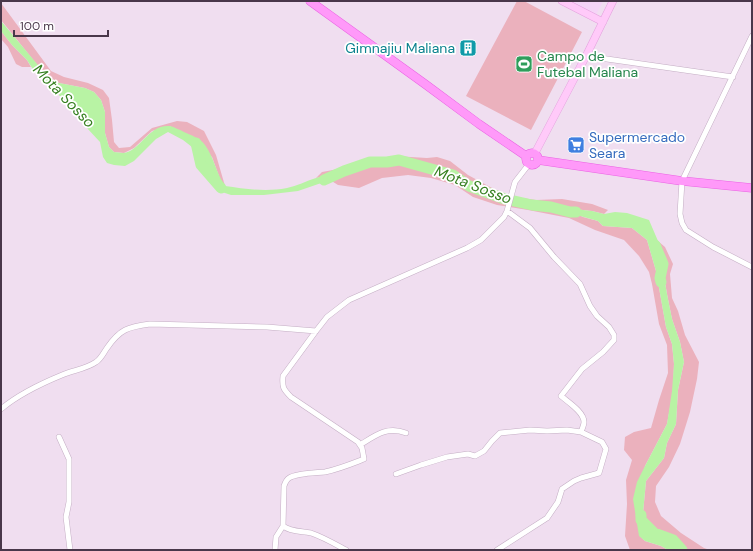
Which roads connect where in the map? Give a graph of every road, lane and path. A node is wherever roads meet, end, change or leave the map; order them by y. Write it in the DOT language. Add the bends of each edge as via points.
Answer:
graph roads {
  1 [pos="310,1"];
  2 [pos="562,1"];
  3 [pos="613,1"];
  4 [pos="603,22"];
  5 [pos="752,36"];
  6 [pos="586,56"];
  7 [pos="733,76"];
  8 [pos="536,156"];
  9 [pos="528,160"];
  10 [pos="682,181"];
  11 [pos="752,188"];
  12 [pos="507,211"];
  13 [pos="752,267"];
  14 [pos="316,330"];
  15 [pos="1,409"];
  16 [pos="581,432"];
  17 [pos="406,433"];
  18 [pos="60,438"];
  19 [pos="360,445"];
  20 [pos="396,474"];
  21 [pos="283,526"];
  22 [pos="70,550"];
  23 [pos="275,550"];
  24 [pos="346,550"];
  25 [pos="496,550"];
  1 -- 9 [label="main road"];
  2 -- 4 [label="street"];
  3 -- 4 [label="street"];
  4 -- 6 [label="street"];
  5 -- 7 [label="street"];
  6 -- 7 [label="street"];
  6 -- 8 [label="street"];
  7 -- 10 [label="street"];
  8 -- 9 [label="main road" via="531,152 528,154"];
  8 -- 10 [label="main road"];
  9 -- 12 [label="street" via="515,182"];
  10 -- 11 [label="main road"];
  10 -- 13 [label="street" via="680,214 686,230"];
  12 -- 14 [label="street" via="481,240 349,300 327,317"];
  12 -- 16 [label="street" via="530,228 580,284 593,311 609,326 614,335 614,340 582,369 561,396 582,416 584,422"];
  14 -- 15 [label="street" via="150,324 136,326 117,334 97,362 24,392"];
  14 -- 19 [label="street" via="283,376 284,390"];
  16 -- 20 [label="street" via="530,430 500,433 484,451 475,456 468,454 448,457"];
  16 -- 25 [label="street" via="602,442 606,449 599,473 574,481 562,489 558,502 547,518"];
  17 -- 19 [label="street" via="388,430"];
  18 -- 22 [label="street" via="69,459 69,502 66,517"];
  19 -- 21 [label="street" via="364,459 340,468 296,476 285,481"];
  21 -- 23 [label="street" via="276,537"];
  21 -- 24 [label="street" via="311,533"];
}
